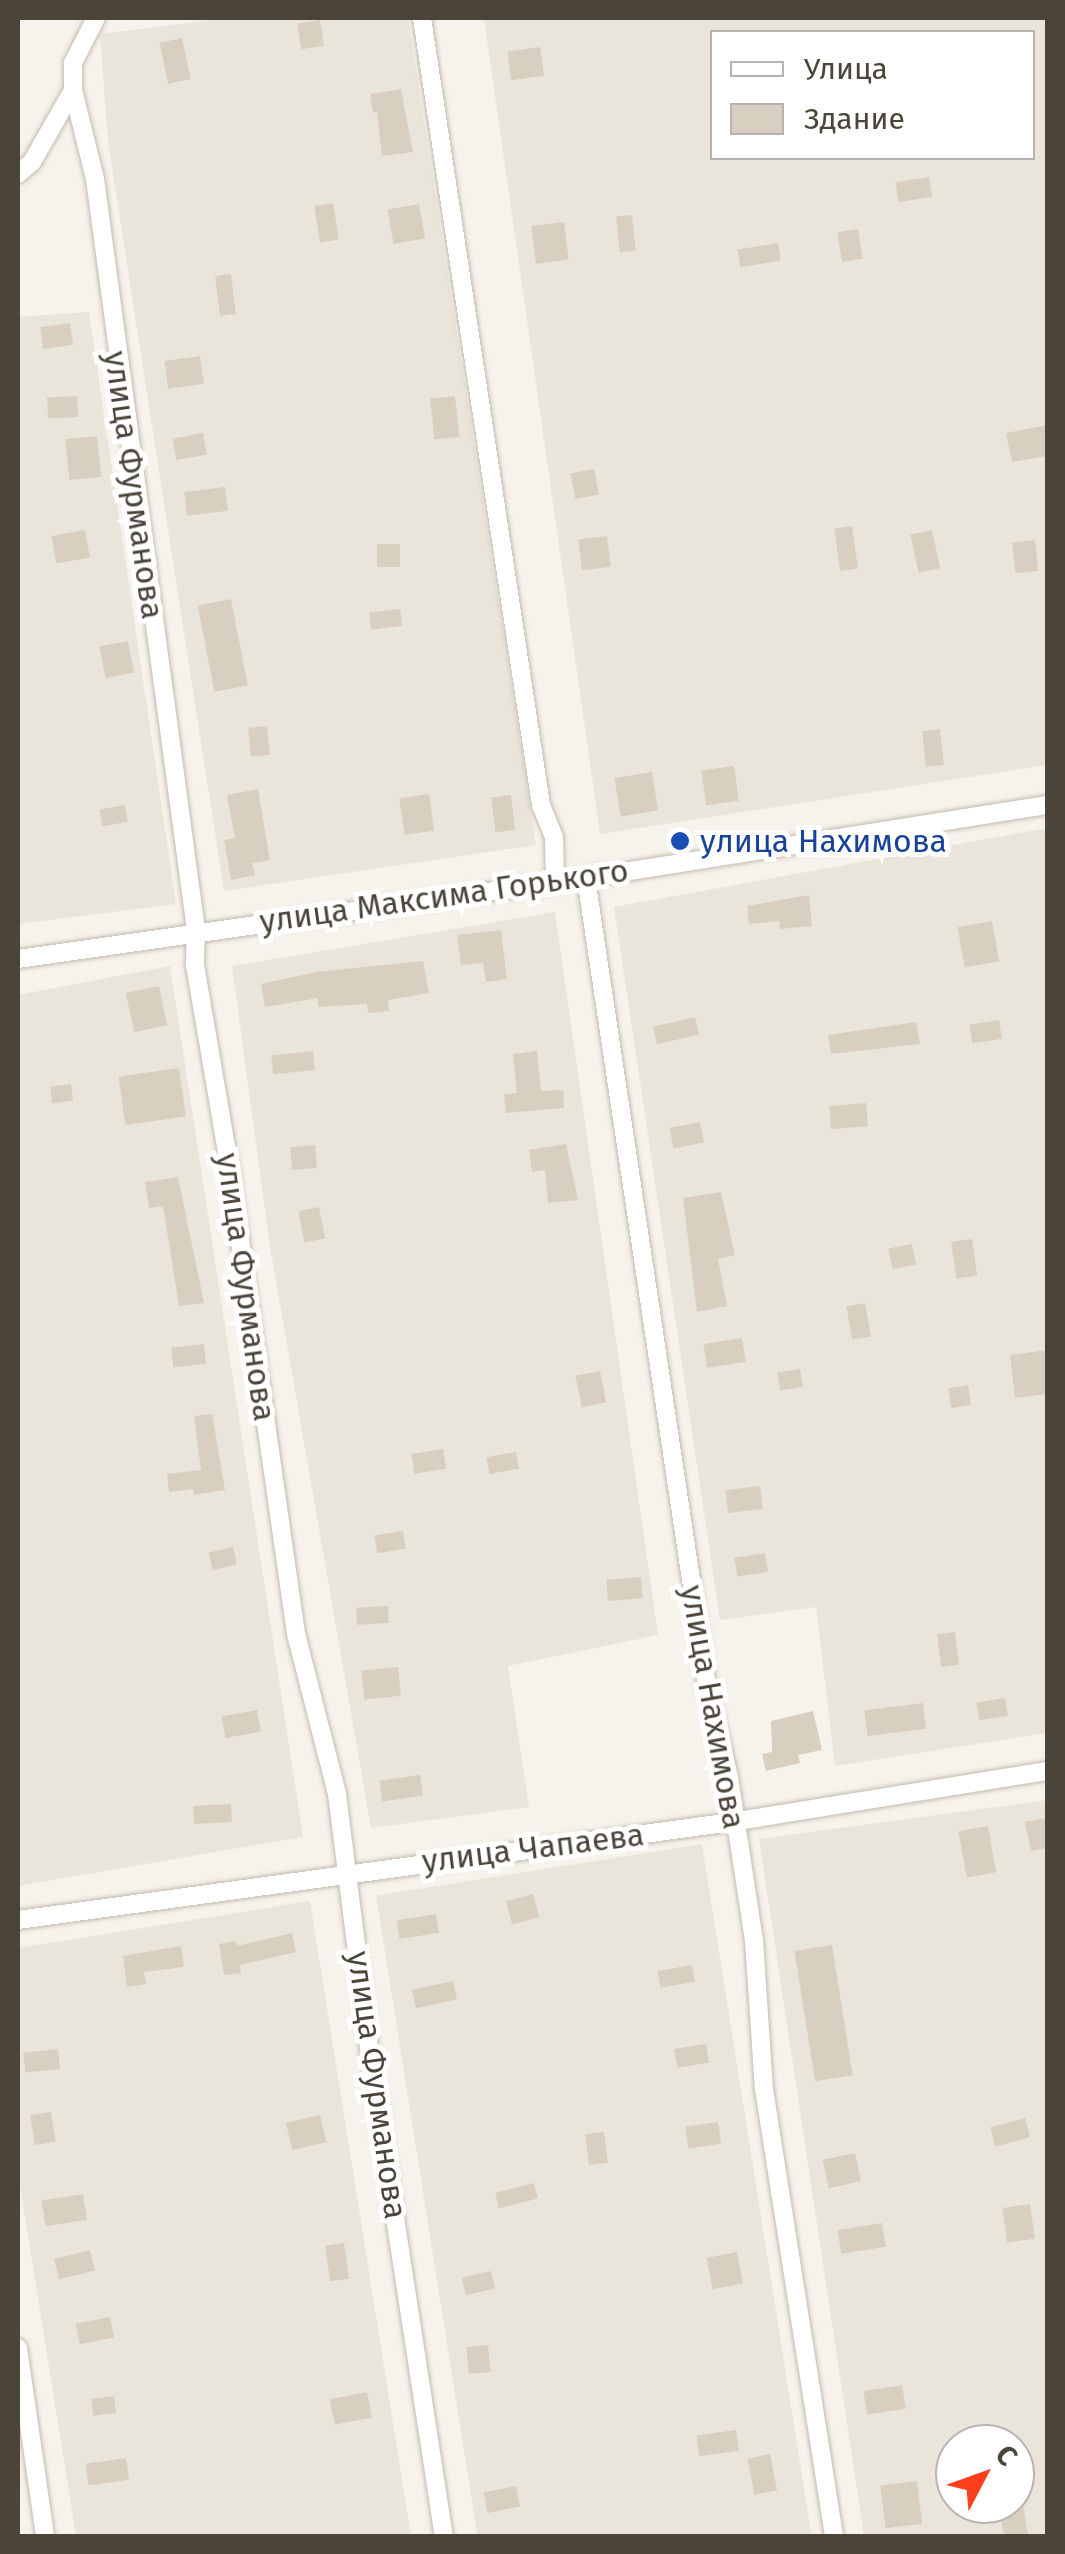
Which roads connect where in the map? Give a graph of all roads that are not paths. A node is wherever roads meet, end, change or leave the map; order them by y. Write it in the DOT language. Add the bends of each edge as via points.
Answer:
graph roads {
  1 [pos="96,18"];
  2 [pos="422,18"];
  3 [pos="73,90"];
  4 [pos="18,174"];
  5 [pos="1048,805"];
  6 [pos="586,878"];
  7 [pos="555,882"];
  8 [pos="196,930"];
  9 [pos="18,959"];
  10 [pos="1048,1770"];
  11 [pos="732,1822"];
  12 [pos="349,1872"];
  13 [pos="18,1920"];
  14 [pos="18,2348"];
  15 [pos="46,2536"];
  16 [pos="444,2536"];
  17 [pos="834,2536"];
  1 -- 3 [label="street, улица Фурманова" via="74,64"];
  2 -- 7 [label="street" via="541,805 554,838"];
  3 -- 4 [label="street" via="32,162"];
  3 -- 8 [label="street, улица Фурманова" via="95,179"];
  5 -- 6 [label="street, улица Максима Горького"];
  6 -- 7 [label="street, улица Максима Горького"];
  6 -- 11 [label="street, улица Нахимова"];
  7 -- 8 [label="street, улица Максима Горького"];
  8 -- 9 [label="street, улица Максима Горького"];
  8 -- 12 [label="street, улица Фурманова" via="195,966 296,1634 337,1794"];
  10 -- 11 [label="street, улица Чапаева"];
  11 -- 12 [label="street, улица Чапаева"];
  11 -- 17 [label="street, улица Нахимова" via="754,1940 764,2089"];
  12 -- 13 [label="street, улица Чапаева"];
  12 -- 16 [label="street, улица Фурманова"];
  14 -- 15 [label="street"];
}
